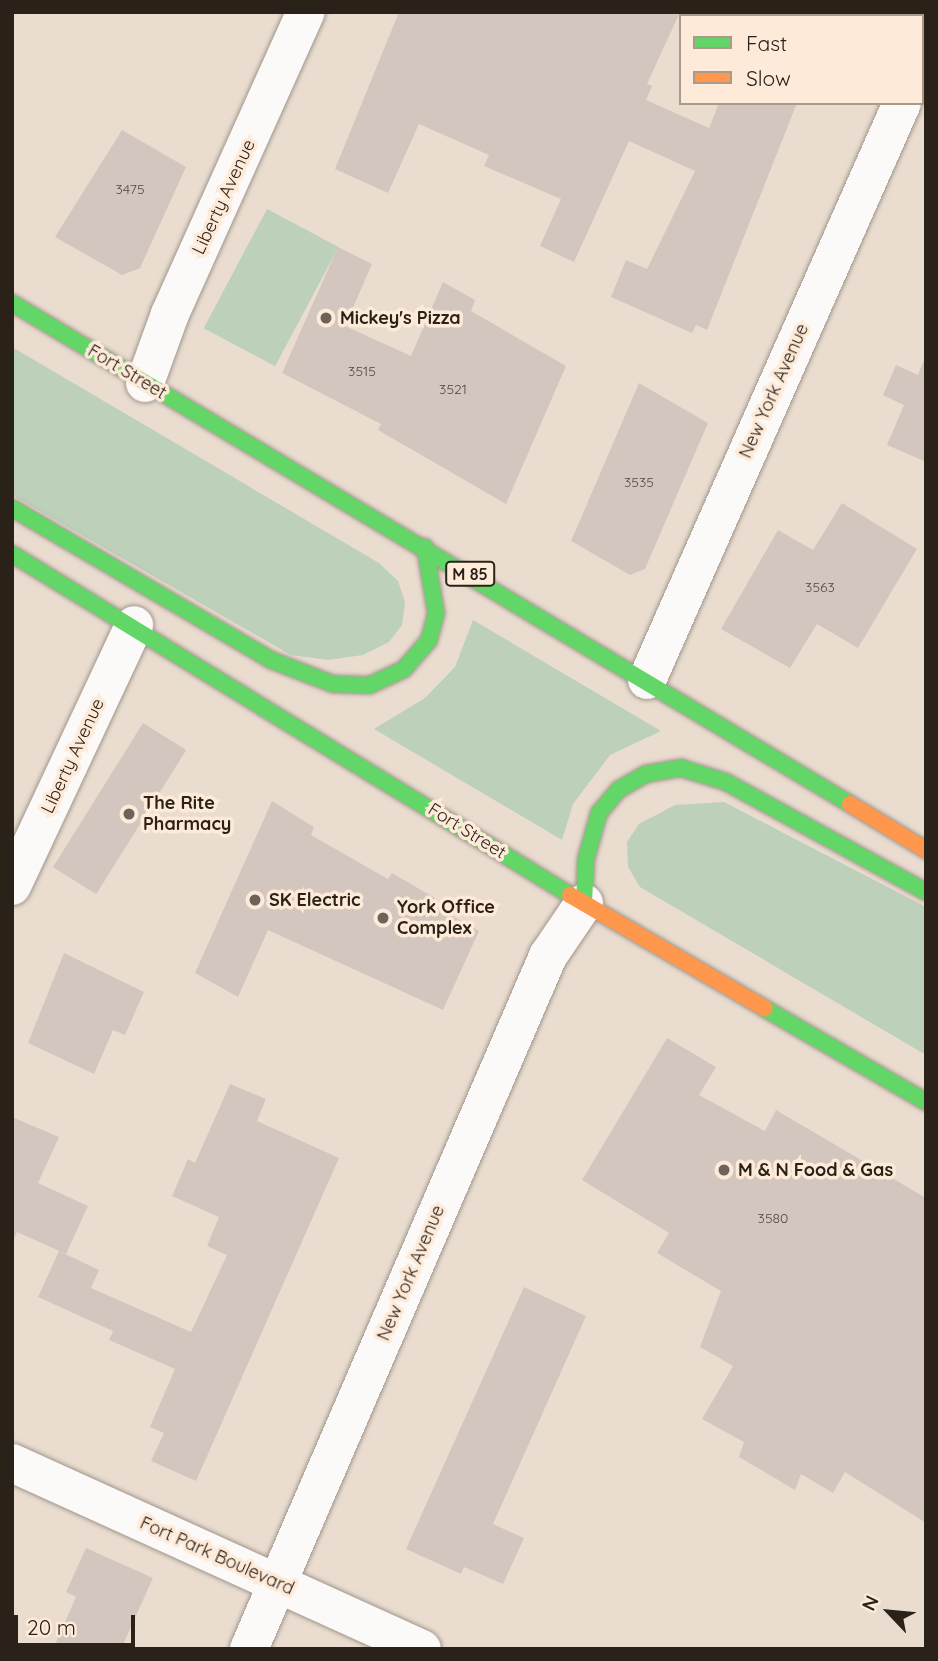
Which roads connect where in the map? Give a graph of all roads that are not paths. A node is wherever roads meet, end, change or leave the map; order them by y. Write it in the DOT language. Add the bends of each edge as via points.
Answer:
graph roads {
  1 [pos="306,12"];
  2 [pos="901,105"];
  3 [pos="12,303"];
  4 [pos="145,383"];
  5 [pos="12,508"];
  6 [pos="425,547"];
  7 [pos="12,554"];
  8 [pos="134,625"];
  9 [pos="647,680"];
  10 [pos="926,850"];
  11 [pos="12,886"];
  12 [pos="926,892"];
  13 [pos="584,903"];
  14 [pos="926,1102"];
  15 [pos="12,1463"];
  16 [pos="278,1583"];
  17 [pos="249,1649"];
  18 [pos="422,1649"];
  1 -- 4 [label="street, Liberty Avenue" via="170,314"];
  2 -- 9 [label="street, New York Avenue"];
  3 -- 4 [label="main road, Fort Street / M 85"];
  4 -- 6 [label="main road, Fort Street / M 85"];
  5 -- 6 [label="main road" via="271,660 332,684 370,685 404,669 429,640 436,613"];
  6 -- 9 [label="main road, Fort Street / M 85"];
  7 -- 8 [label="main road, Fort Street"];
  8 -- 11 [label="street, Liberty Avenue"];
  8 -- 13 [label="main road, Fort Street"];
  9 -- 10 [label="main road, Fort Street / M 85"];
  12 -- 13 [label="main road" via="726,782 681,768 646,774 618,790 599,813 586,859"];
  13 -- 14 [label="main road, Fort Street"];
  13 -- 16 [label="street, New York Avenue" via="548,956"];
  15 -- 16 [label="street, Fort Park Boulevard"];
  16 -- 17 [label="street, New York Avenue"];
  16 -- 18 [label="street, Fort Park Boulevard"];
}
